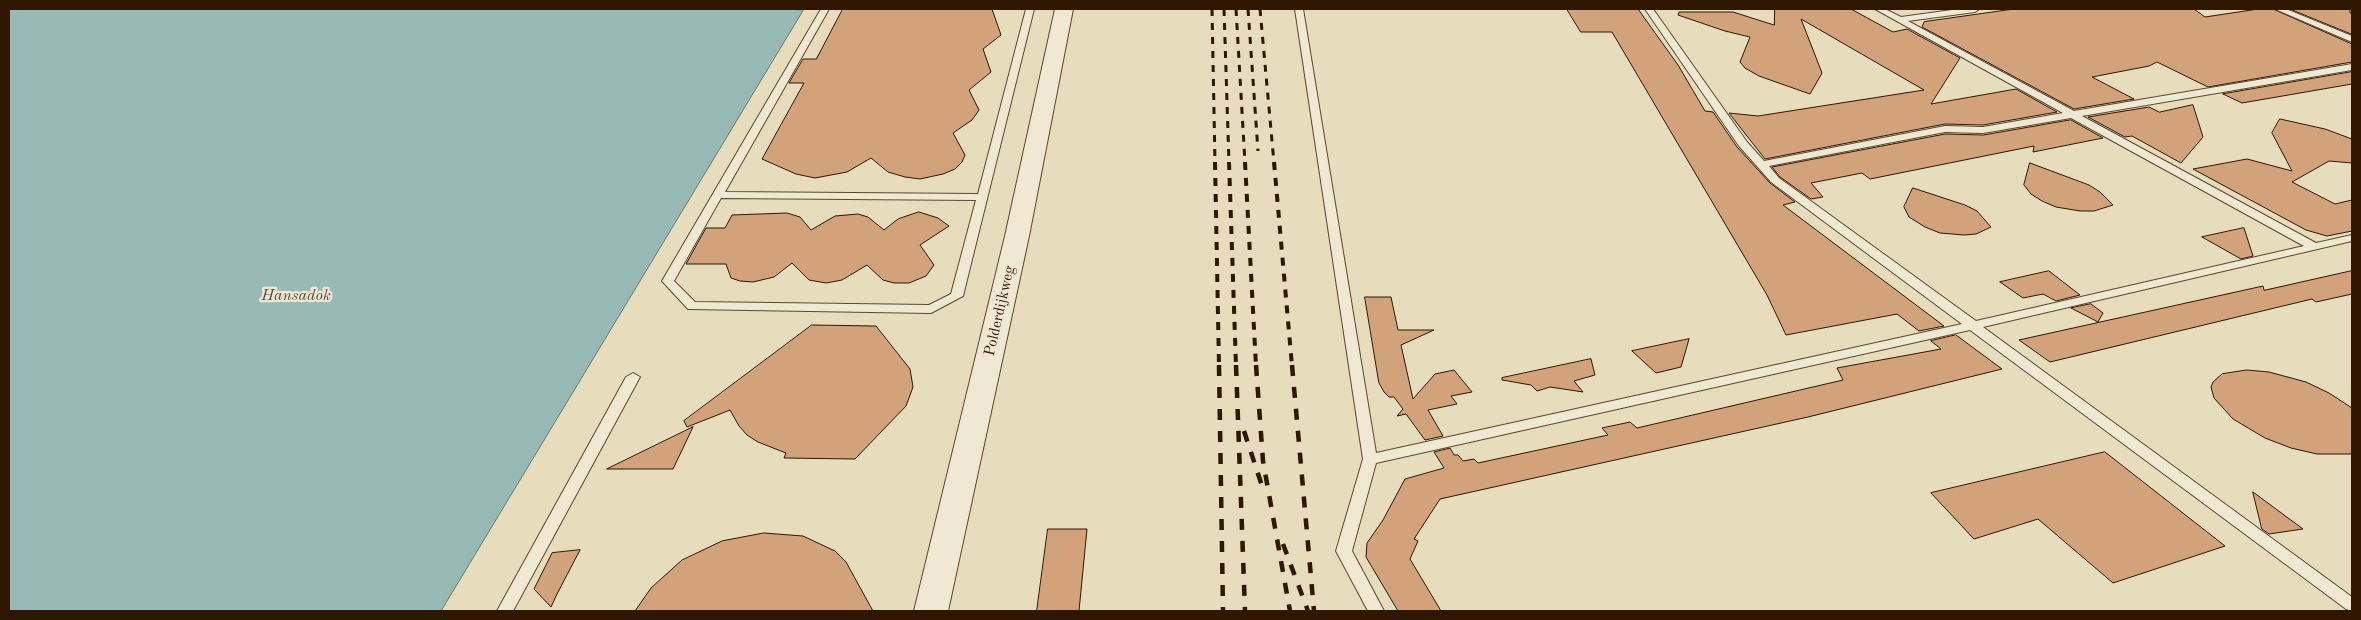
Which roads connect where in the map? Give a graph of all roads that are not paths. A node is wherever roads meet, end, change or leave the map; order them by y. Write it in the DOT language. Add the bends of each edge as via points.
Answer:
graph roads {
  1 [pos="825,9"];
  2 [pos="1030,9"];
  3 [pos="1064,9"];
  4 [pos="1299,9"];
  5 [pos="1650,9"];
  6 [pos="1879,9"];
  7 [pos="1975,9"];
  8 [pos="2279,9"];
  9 [pos="1900,20"];
  10 [pos="2352,39"];
  11 [pos="2352,67"];
  12 [pos="2074,115"];
  13 [pos="1760,165"];
  14 [pos="719,195"];
  15 [pos="981,197"];
  16 [pos="2352,238"];
  17 [pos="2313,246"];
  18 [pos="1972,326"];
  19 [pos="633,377"];
  20 [pos="1370,459"];
  21 [pos="2352,605"];
  22 [pos="505,611"];
  23 [pos="931,611"];
  24 [pos="1376,611"];
  1 -- 14 [label="lane"];
  2 -- 15 [label="lane"];
  3 -- 23 [label="street, Polderdijkweg" via="1017,236"];
  4 -- 20 [label="lane"];
  5 -- 13 [label="lane"];
  6 -- 9 [label="lane"];
  7 -- 9 [label="lane"];
  8 -- 10 [label="lane"];
  9 -- 12 [label="lane"];
  11 -- 12 [label="lane"];
  12 -- 13 [label="lane" via="1983,130 1945,129"];
  12 -- 17 [label="lane"];
  13 -- 18 [label="lane" via="1775,180"];
  14 -- 15 [label="lane"];
  14 -- 15 [label="lane" via="668,281 692,306 931,309 957,296"];
  16 -- 17 [label="lane"];
  17 -- 18 [label="lane"];
  18 -- 20 [label="lane"];
  18 -- 21 [label="lane"];
  19 -- 22 [label="lane"];
  20 -- 24 [label="lane" via="1344,551"];
}
